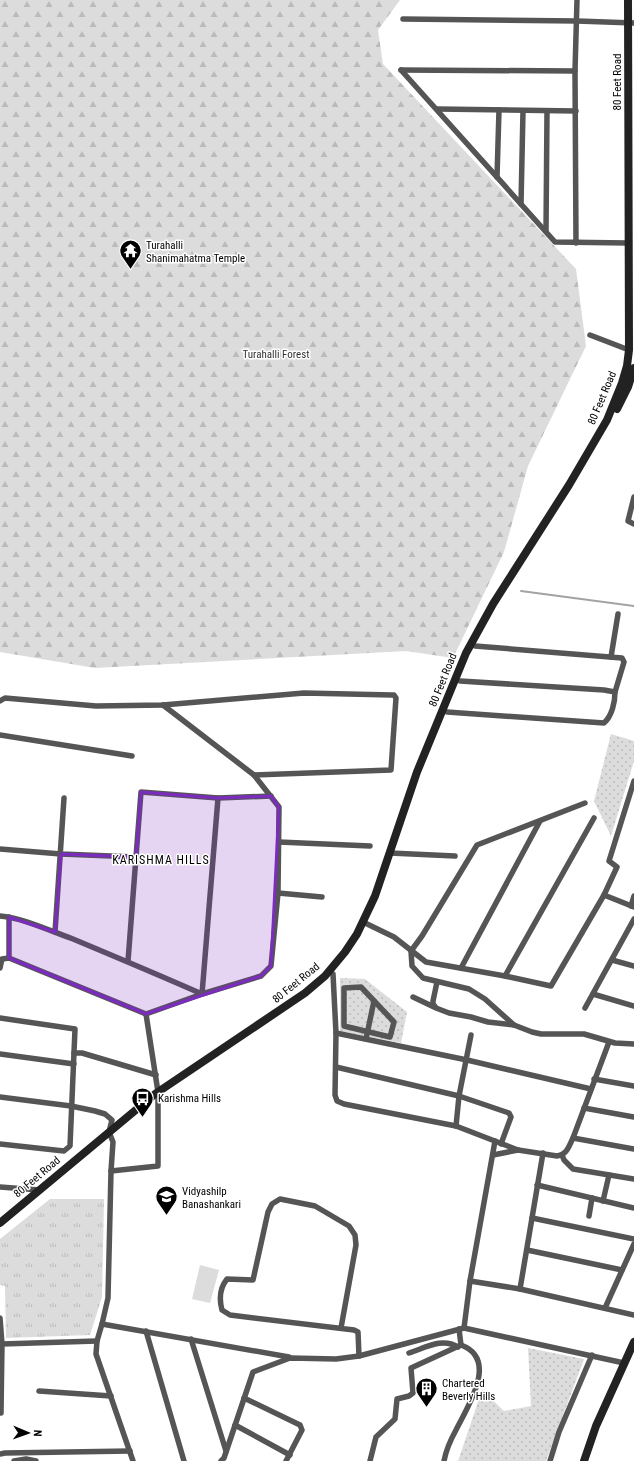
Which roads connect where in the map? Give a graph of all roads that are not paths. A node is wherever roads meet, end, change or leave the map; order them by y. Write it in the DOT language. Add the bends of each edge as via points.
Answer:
graph roads {
  1 [pos="577,0"];
  2 [pos="628,0"];
  3 [pos="403,19"];
  4 [pos="577,21"];
  5 [pos="631,23"];
  6 [pos="575,71"];
  7 [pos="437,109"];
  8 [pos="499,110"];
  9 [pos="523,111"];
  10 [pos="547,111"];
  11 [pos="576,111"];
  12 [pos="497,177"];
  13 [pos="522,204"];
  14 [pos="546,232"];
  15 [pos="576,243"];
  16 [pos="628,243"];
  17 [pos="631,269"];
  18 [pos="590,335"];
  19 [pos="629,350"];
  20 [pos="634,368"];
  21 [pos="592,450"];
  22 [pos="634,497"];
  23 [pos="634,524"];
  24 [pos="618,614"];
  25 [pos="475,646"];
  26 [pos="611,656"];
  27 [pos="460,681"];
  28 [pos="615,692"];
  29 [pos="0,701"];
  30 [pos="163,705"];
  31 [pos="447,712"];
  32 [pos="0,735"];
  33 [pos="132,756"];
  34 [pos="254,775"];
  35 [pos="634,781"];
  36 [pos="271,796"];
  37 [pos="64,798"];
  38 [pos="218,798"];
  39 [pos="585,803"];
  40 [pos="594,818"];
  41 [pos="540,821"];
  42 [pos="279,842"];
  43 [pos="370,846"];
  44 [pos="0,849"];
  45 [pos="61,854"];
  46 [pos="392,854"];
  47 [pos="455,856"];
  48 [pos="136,857"];
  49 [pos="278,893"];
  50 [pos="604,895"];
  51 [pos="634,896"];
  52 [pos="322,897"];
  53 [pos="633,906"];
  54 [pos="0,916"];
  55 [pos="10,917"];
  56 [pos="634,919"];
  57 [pos="365,923"];
  58 [pos="55,932"];
  59 [pos="626,934"];
  60 [pos="634,934"];
  61 [pos="411,951"];
  62 [pos="9,958"];
  63 [pos="612,960"];
  64 [pos="128,961"];
  65 [pos="634,966"];
  66 [pos="0,968"];
  67 [pos="461,968"];
  68 [pos="333,974"];
  69 [pos="505,976"];
  70 [pos="437,982"];
  71 [pos="202,994"];
  72 [pos="593,994"];
  73 [pos="413,997"];
  74 [pos="374,1001"];
  75 [pos="434,1006"];
  76 [pos="634,1006"];
  77 [pos="585,1008"];
  78 [pos="146,1014"];
  79 [pos="0,1018"];
  80 [pos="514,1025"];
  81 [pos="367,1032"];
  82 [pos="336,1033"];
  83 [pos="471,1035"];
  84 [pos="366,1039"];
  85 [pos="609,1042"];
  86 [pos="634,1044"];
  87 [pos="74,1053"];
  88 [pos="0,1054"];
  89 [pos="467,1060"];
  90 [pos="74,1064"];
  91 [pos="336,1068"];
  92 [pos="156,1075"];
  93 [pos="594,1079"];
  94 [pos="634,1086"];
  95 [pos="591,1089"];
  96 [pos="158,1095"];
  97 [pos="459,1096"];
  98 [pos="0,1098"];
  99 [pos="71,1106"];
  100 [pos="584,1108"];
  101 [pos="634,1117"];
  102 [pos="456,1126"];
  103 [pos="110,1134"];
  104 [pos="573,1138"];
  105 [pos="495,1142"];
  106 [pos="0,1144"];
  107 [pos="501,1144"];
  108 [pos="634,1149"];
  109 [pos="518,1150"];
  110 [pos="543,1153"];
  111 [pos="493,1155"];
  112 [pos="562,1155"];
  113 [pos="111,1172"];
  114 [pos="609,1175"];
  115 [pos="634,1179"];
  116 [pos="537,1185"];
  117 [pos="0,1187"];
  118 [pos="40,1190"];
  119 [pos="592,1198"];
  120 [pos="603,1201"];
  121 [pos="634,1208"];
  122 [pos="589,1216"];
  123 [pos="532,1218"];
  124 [pos="0,1222"];
  125 [pos="0,1228"];
  126 [pos="634,1239"];
  127 [pos="634,1244"];
  128 [pos="527,1250"];
  129 [pos="622,1270"];
  130 [pos="470,1281"];
  131 [pos="520,1289"];
  132 [pos="605,1308"];
  133 [pos="634,1315"];
  134 [pos="0,1318"];
  135 [pos="102,1324"];
  136 [pos="341,1328"];
  137 [pos="461,1329"];
  138 [pos="146,1331"];
  139 [pos="191,1339"];
  140 [pos="97,1341"];
  141 [pos="634,1342"];
  142 [pos="2,1344"];
  143 [pos="459,1346"];
  144 [pos="409,1353"];
  145 [pos="592,1355"];
  146 [pos="359,1356"];
  147 [pos="290,1358"];
  148 [pos="624,1363"];
  149 [pos="40,1391"];
  150 [pos="111,1396"];
  151 [pos="244,1398"];
  152 [pos="0,1400"];
  153 [pos="1,1413"];
  154 [pos="235,1426"];
  155 [pos="130,1451"];
  156 [pos="226,1451"];
  157 [pos="0,1454"];
  158 [pos="290,1455"];
  159 [pos="224,1460"];
  160 [pos="14,1461"];
  161 [pos="36,1461"];
  162 [pos="133,1461"];
  163 [pos="184,1461"];
  164 [pos="286,1461"];
  165 [pos="370,1461"];
  166 [pos="444,1461"];
  167 [pos="550,1461"];
  168 [pos="584,1461"];
  1 -- 4 [label="street"];
  2 -- 5 [label="main road, 80 Feet Road"];
  3 -- 4 [label="street"];
  4 -- 5 [label="street"];
  4 -- 6 [label="street"];
  5 -- 16 [label="main road, 80 Feet Road"];
  6 -- 7 [label="street" via="401,70"];
  6 -- 11 [label="street"];
  7 -- 8 [label="street"];
  7 -- 12 [label="street"];
  8 -- 9 [label="street"];
  8 -- 12 [label="street"];
  9 -- 10 [label="street"];
  9 -- 13 [label="street"];
  10 -- 11 [label="street"];
  10 -- 14 [label="street"];
  11 -- 15 [label="street"];
  12 -- 13 [label="street"];
  13 -- 14 [label="street"];
  14 -- 15 [label="street" via="555,242"];
  15 -- 16 [label="street"];
  16 -- 17 [label="main road, 80 Feet Road"];
  17 -- 19 [label="main road, 80 Feet Road"];
  18 -- 19 [label="street"];
  19 -- 21 [label="main road, 80 Feet Road" via="622,383"];
  20 -- 21 [label="main road, 80 Feet Road" via="611,422"];
  21 -- 25 [label="main road, 80 Feet Road" via="573,487 493,612"];
  21 -- 46 [label="main road, 80 Feet Road" via="468,648 417,772"];
  22 -- 23 [label="street" via="628,522"];
  24 -- 26 [label="street"];
  25 -- 26 [label="street"];
  25 -- 27 [label="main road, 80 Feet Road"];
  26 -- 28 [label="street" via="622,658 624,662"];
  27 -- 28 [label="street"];
  27 -- 31 [label="main road, 80 Feet Road"];
  28 -- 31 [label="street" via="608,719 604,723"];
  29 -- 30 [label="street" via="4,698 96,706"];
  30 -- 34 [label="street"];
  30 -- 34 [label="street" via="304,693 392,694 396,698 391,770"];
  31 -- 46 [label="main road, 80 Feet Road"];
  32 -- 33 [label="street"];
  34 -- 36 [label="street"];
  35 -- 50 [label="street" via="609,861 617,867"];
  36 -- 38 [label="street"];
  36 -- 42 [label="street" via="279,806"];
  37 -- 45 [label="street"];
  38 -- 48 [label="street" via="141,792"];
  38 -- 71 [label="street"];
  39 -- 41 [label="street"];
  40 -- 69 [label="street"];
  41 -- 61 [label="street" via="477,845"];
  41 -- 67 [label="street"];
  42 -- 43 [label="street"];
  42 -- 49 [label="street"];
  44 -- 45 [label="street"];
  45 -- 48 [label="street"];
  45 -- 58 [label="street"];
  46 -- 47 [label="street"];
  46 -- 57 [label="main road, 80 Feet Road"];
  48 -- 64 [label="street"];
  49 -- 52 [label="street"];
  49 -- 71 [label="street" via="272,966 261,976"];
  50 -- 53 [label="street"];
  50 -- 69 [label="street" via="551,986"];
  51 -- 53 [label="street"];
  54 -- 55 [label="street"];
  55 -- 58 [label="street"];
  55 -- 62 [label="street"];
  56 -- 59 [label="street"];
  57 -- 61 [label="street" via="394,937"];
  57 -- 68 [label="main road, 80 Feet Road" via="349,955"];
  57 -- 96 [label="main road, 80 Feet Road" via="338,961 305,993"];
  58 -- 64 [label="street"];
  59 -- 60 [label="street"];
  59 -- 63 [label="street"];
  61 -- 67 [label="street" via="426,962"];
  61 -- 70 [label="street" via="412,966 423,978"];
  62 -- 66 [label="street" via="2,959"];
  62 -- 78 [label="street"];
  63 -- 65 [label="street"];
  63 -- 72 [label="street"];
  64 -- 71 [label="street"];
  67 -- 69 [label="street"];
  68 -- 82 [label="street"];
  68 -- 96 [label="main road, 80 Feet Road" via="296,1005"];
  70 -- 75 [label="street"];
  70 -- 80 [label="street" via="469,989 485,999"];
  71 -- 78 [label="street"];
  72 -- 76 [label="street"];
  72 -- 77 [label="street"];
  73 -- 75 [label="street"];
  74 -- 81 [label="street"];
  74 -- 81 [label="street" via="394,1022 390,1037"];
  74 -- 81 [label="street" via="361,987 344,988 344,1026"];
  75 -- 80 [label="street" via="449,1013 496,1024"];
  78 -- 92 [label="street"];
  79 -- 87 [label="street" via="75,1029"];
  80 -- 85 [label="street" via="541,1034 579,1034"];
  81 -- 84 [label="street"];
  82 -- 84 [label="street"];
  82 -- 91 [label="street"];
  83 -- 89 [label="street"];
  84 -- 89 [label="street"];
  85 -- 86 [label="street"];
  85 -- 93 [label="street"];
  87 -- 90 [label="street"];
  87 -- 92 [label="street" via="82,1053"];
  88 -- 90 [label="street"];
  89 -- 95 [label="street"];
  89 -- 97 [label="street"];
  90 -- 99 [label="street"];
  91 -- 97 [label="street"];
  91 -- 102 [label="street" via="337,1101"];
  92 -- 96 [label="street"];
  93 -- 94 [label="street"];
  93 -- 95 [label="street"];
  95 -- 100 [label="street"];
  96 -- 103 [label="main road, 80 Feet Road"];
  96 -- 113 [label="street" via="158,1166"];
  97 -- 102 [label="street"];
  97 -- 107 [label="street" via="510,1114"];
  98 -- 99 [label="street"];
  99 -- 103 [label="street" via="105,1114 112,1120"];
  99 -- 106 [label="street" via="68,1149 64,1151"];
  100 -- 101 [label="street"];
  100 -- 104 [label="street"];
  102 -- 105 [label="street"];
  103 -- 113 [label="street" via="113,1142"];
  103 -- 118 [label="main road, 80 Feet Road"];
  103 -- 125 [label="main road, 80 Feet Road"];
  104 -- 108 [label="street"];
  104 -- 112 [label="street"];
  105 -- 107 [label="street"];
  105 -- 111 [label="street"];
  107 -- 109 [label="street"];
  109 -- 110 [label="street"];
  109 -- 111 [label="street"];
  110 -- 112 [label="street"];
  110 -- 116 [label="street"];
  111 -- 130 [label="street"];
  112 -- 114 [label="street" via="573,1169"];
  113 -- 135 [label="street" via="108,1298"];
  114 -- 115 [label="street"];
  114 -- 120 [label="street"];
  116 -- 119 [label="street"];
  116 -- 123 [label="street"];
  117 -- 118 [label="street"];
  118 -- 124 [label="main road, 80 Feet Road"];
  119 -- 120 [label="street"];
  119 -- 122 [label="street"];
  120 -- 121 [label="street"];
  123 -- 126 [label="street"];
  123 -- 128 [label="street"];
  127 -- 129 [label="street"];
  128 -- 129 [label="street"];
  128 -- 131 [label="street"];
  129 -- 132 [label="street"];
  130 -- 131 [label="street"];
  130 -- 137 [label="street"];
  131 -- 132 [label="street"];
  132 -- 133 [label="street"];
  134 -- 142 [label="street"];
  135 -- 138 [label="street"];
  135 -- 140 [label="street"];
  136 -- 136 [label="street" via="356,1244 355,1235 349,1226 315,1206 280,1200 272,1204 253,1280 227,1279 219,1300 222,1310 230,1315"];
  136 -- 146 [label="street" via="358,1332"];
  137 -- 143 [label="street"];
  137 -- 145 [label="street"];
  137 -- 146 [label="street"];
  138 -- 139 [label="street"];
  138 -- 163 [label="street"];
  139 -- 147 [label="street"];
  139 -- 156 [label="street"];
  140 -- 142 [label="street"];
  140 -- 150 [label="street" via="96,1354"];
  141 -- 148 [label="main road"];
  142 -- 152 [label="street"];
  143 -- 144 [label="street" via="451,1342 440,1342"];
  143 -- 165 [label="street" via="411,1368 413,1393 396,1399 395,1419 376,1437"];
  143 -- 166 [label="street" via="473,1352 479,1364 479,1374 476,1389 455,1431"];
  145 -- 148 [label="street"];
  145 -- 167 [label="street" via="559,1432"];
  146 -- 147 [label="street" via="336,1359"];
  147 -- 151 [label="street" via="253,1372"];
  148 -- 168 [label="main road" via="596,1426"];
  149 -- 150 [label="street"];
  150 -- 155 [label="street"];
  151 -- 154 [label="street"];
  151 -- 158 [label="street" via="300,1425 302,1430"];
  152 -- 153 [label="street"];
  154 -- 156 [label="street"];
  154 -- 158 [label="street"];
  155 -- 157 [label="street"];
  155 -- 162 [label="street"];
  156 -- 159 [label="street"];
  158 -- 164 [label="street"];
  160 -- 161 [label="street"];
}
